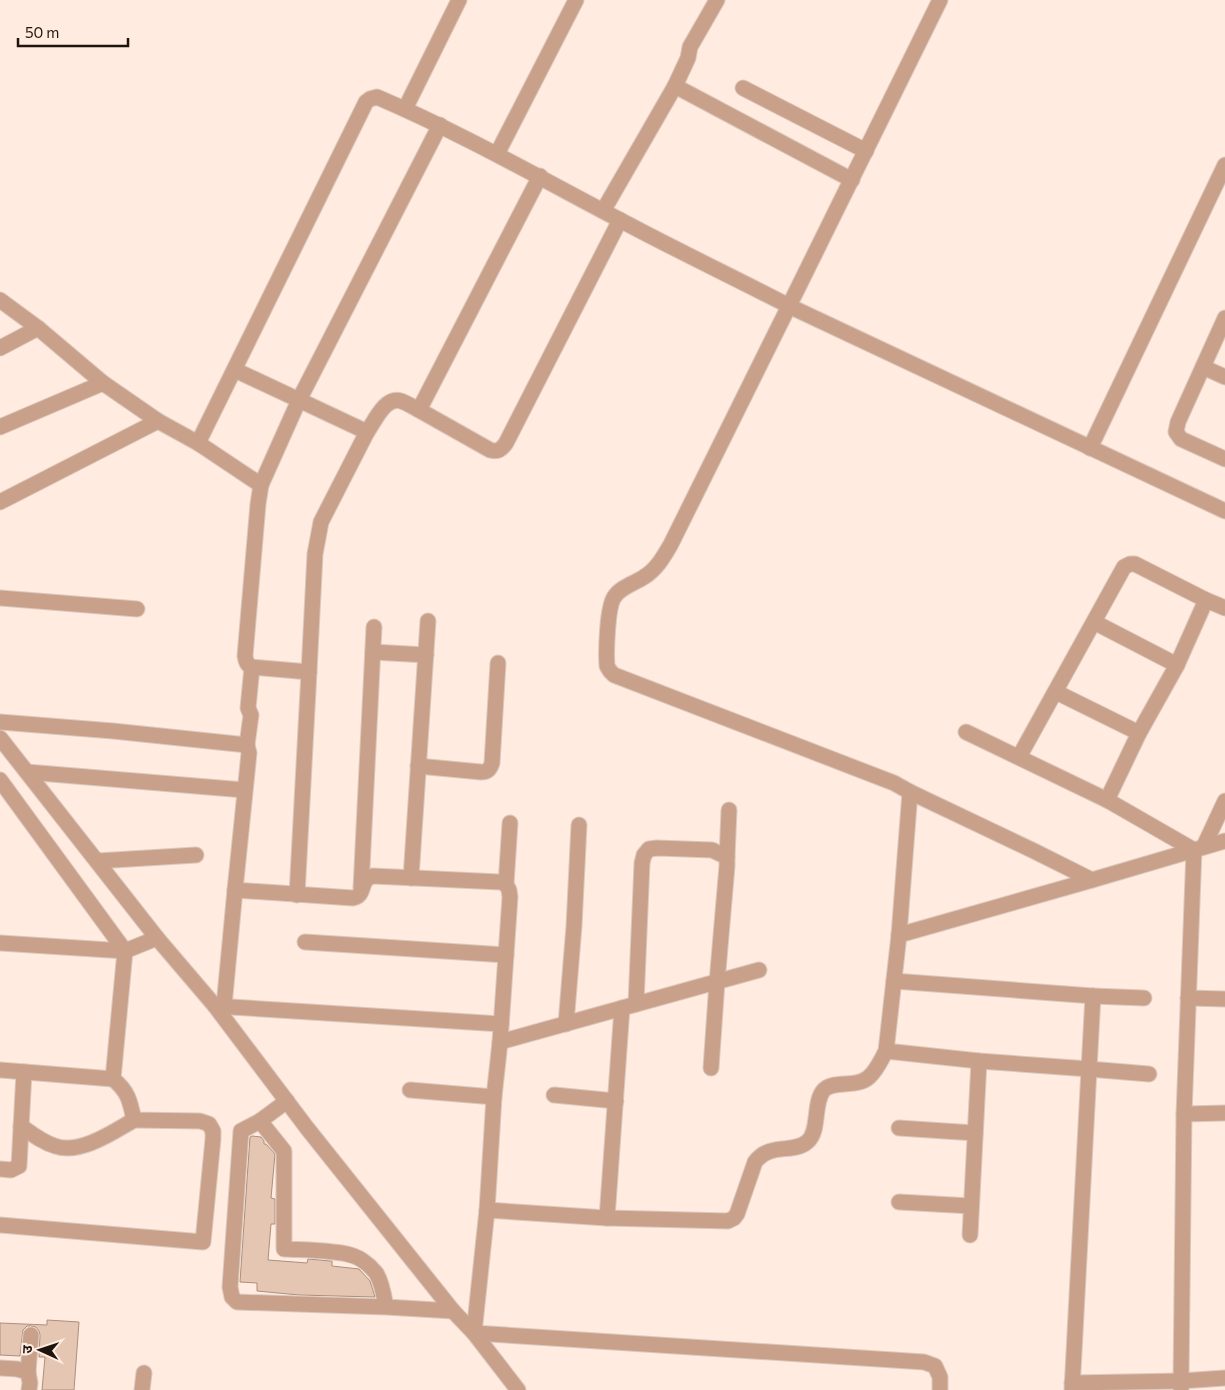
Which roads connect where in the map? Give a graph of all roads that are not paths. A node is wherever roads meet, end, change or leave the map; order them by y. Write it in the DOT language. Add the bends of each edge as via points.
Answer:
graph roads {
  1 [pos="459,0"];
  2 [pos="576,0"];
  3 [pos="717,0"];
  4 [pos="940,0"];
  5 [pos="675,86"];
  6 [pos="743,88"];
  7 [pos="405,109"];
  8 [pos="440,125"];
  9 [pos="866,151"];
  10 [pos="497,154"];
  11 [pos="1225,165"];
  12 [pos="540,176"];
  13 [pos="852,180"];
  14 [pos="603,211"];
  15 [pos="620,220"];
  16 [pos="0,300"];
  17 [pos="789,306"];
  18 [pos="1225,318"];
  19 [pos="38,328"];
  20 [pos="0,348"];
  21 [pos="1202,367"];
  22 [pos="235,370"];
  23 [pos="1225,377"];
  24 [pos="103,383"];
  25 [pos="299,400"];
  26 [pos="419,410"];
  27 [pos="158,421"];
  28 [pos="0,427"];
  29 [pos="367,432"];
  30 [pos="198,442"];
  31 [pos="1090,448"];
  32 [pos="1225,459"];
  33 [pos="261,485"];
  34 [pos="0,502"];
  35 [pos="1225,511"];
  36 [pos="0,598"];
  37 [pos="1206,600"];
  38 [pos="1225,608"];
  39 [pos="137,609"];
  40 [pos="428,621"];
  41 [pos="1094,622"];
  42 [pos="374,627"];
  43 [pos="373,652"];
  44 [pos="426,655"];
  45 [pos="498,663"];
  46 [pos="1177,665"];
  47 [pos="252,668"];
  48 [pos="309,672"];
  49 [pos="1056,692"];
  50 [pos="0,722"];
  51 [pos="966,732"];
  52 [pos="1139,733"];
  53 [pos="0,738"];
  54 [pos="247,745"];
  55 [pos="1019,757"];
  56 [pos="418,766"];
  57 [pos="27,772"];
  58 [pos="0,780"];
  59 [pos="244,790"];
  60 [pos="910,792"];
  61 [pos="1107,800"];
  62 [pos="1225,801"];
  63 [pos="729,810"];
  64 [pos="510,823"];
  65 [pos="579,825"];
  66 [pos="1225,841"];
  67 [pos="1198,848"];
  68 [pos="196,856"];
  69 [pos="727,857"];
  70 [pos="97,861"];
  71 [pos="411,878"];
  72 [pos="1092,880"];
  73 [pos="506,884"];
  74 [pos="235,890"];
  75 [pos="360,894"];
  76 [pos="297,896"];
  77 [pos="899,935"];
  78 [pos="157,938"];
  79 [pos="306,942"];
  80 [pos="0,943"];
  81 [pos="125,951"];
  82 [pos="506,955"];
  83 [pos="759,970"];
  84 [pos="894,981"];
  85 [pos="717,982"];
  86 [pos="1094,996"];
  87 [pos="1144,998"];
  88 [pos="1188,998"];
  89 [pos="1225,999"];
  90 [pos="219,1006"];
  91 [pos="629,1006"];
  92 [pos="501,1024"];
  93 [pos="566,1024"];
  94 [pos="500,1042"];
  95 [pos="886,1051"];
  96 [pos="978,1061"];
  97 [pos="711,1068"];
  98 [pos="1089,1069"];
  99 [pos="0,1070"];
  100 [pos="24,1072"];
  101 [pos="1149,1074"];
  102 [pos="113,1078"];
  103 [pos="410,1090"];
  104 [pos="554,1095"];
  105 [pos="494,1097"];
  106 [pos="287,1101"];
  107 [pos="616,1101"];
  108 [pos="1225,1113"];
  109 [pos="1184,1114"];
  110 [pos="134,1120"];
  111 [pos="260,1121"];
  112 [pos="21,1126"];
  113 [pos="899,1128"];
  114 [pos="975,1133"];
  115 [pos="0,1169"];
  116 [pos="900,1202"];
  117 [pos="971,1206"];
  118 [pos="487,1210"];
  119 [pos="607,1218"];
  120 [pos="0,1225"];
  121 [pos="970,1235"];
  122 [pos="386,1307"];
  123 [pos="453,1311"];
  124 [pos="474,1333"];
  125 [pos="31,1335"];
  126 [pos="0,1368"];
  127 [pos="28,1372"];
  128 [pos="144,1373"];
  129 [pos="1225,1378"];
  130 [pos="1181,1386"];
  131 [pos="1072,1387"];
  132 [pos="29,1390"];
  133 [pos="142,1390"];
  134 [pos="518,1390"];
  135 [pos="940,1390"];
  1 -- 7 [label="street"];
  2 -- 10 [label="street"];
  3 -- 5 [label="street" via="690,47"];
  4 -- 9 [label="street"];
  5 -- 13 [label="street"];
  5 -- 14 [label="street"];
  6 -- 9 [label="street"];
  7 -- 8 [label="street"];
  7 -- 22 [label="street" via="377,97 366,102"];
  8 -- 10 [label="street"];
  8 -- 25 [label="street"];
  9 -- 13 [label="street"];
  10 -- 12 [label="street"];
  11 -- 31 [label="street"];
  12 -- 14 [label="street"];
  12 -- 26 [label="street"];
  13 -- 17 [label="street"];
  14 -- 15 [label="street"];
  15 -- 17 [label="street"];
  15 -- 26 [label="street" via="501,450 490,450"];
  16 -- 19 [label="street"];
  17 -- 31 [label="street"];
  17 -- 60 [label="street" via="671,544 653,570 620,591 612,600 607,666 614,675"];
  18 -- 21 [label="street"];
  19 -- 20 [label="street"];
  19 -- 24 [label="street"];
  21 -- 23 [label="street"];
  21 -- 32 [label="street" via="1176,432 1181,439"];
  22 -- 25 [label="street"];
  22 -- 30 [label="street"];
  24 -- 27 [label="street"];
  24 -- 28 [label="street"];
  25 -- 29 [label="street"];
  25 -- 33 [label="street"];
  26 -- 29 [label="street" via="399,400 392,401 386,404"];
  27 -- 30 [label="street"];
  27 -- 34 [label="street"];
  29 -- 48 [label="street" via="325,515 318,536 314,554"];
  30 -- 33 [label="street"];
  31 -- 35 [label="street"];
  33 -- 47 [label="street" via="245,656"];
  36 -- 39 [label="street"];
  37 -- 38 [label="street"];
  37 -- 41 [label="street" via="1130,564 1124,567"];
  37 -- 46 [label="street"];
  40 -- 44 [label="street"];
  41 -- 46 [label="street"];
  41 -- 49 [label="street"];
  42 -- 43 [label="street"];
  43 -- 44 [label="street"];
  43 -- 75 [label="street"];
  44 -- 56 [label="street"];
  45 -- 56 [label="street" via="490,769 481,772"];
  46 -- 52 [label="street"];
  47 -- 48 [label="street"];
  47 -- 54 [label="street"];
  48 -- 76 [label="street"];
  49 -- 52 [label="street"];
  49 -- 55 [label="street"];
  50 -- 54 [label="street"];
  51 -- 55 [label="street"];
  52 -- 61 [label="street"];
  53 -- 57 [label="street"];
  54 -- 59 [label="street" via="249,753"];
  55 -- 61 [label="street"];
  56 -- 71 [label="street"];
  57 -- 59 [label="street"];
  57 -- 70 [label="street"];
  58 -- 81 [label="street"];
  59 -- 74 [label="street"];
  60 -- 72 [label="street"];
  60 -- 77 [label="street"];
  61 -- 67 [label="street"];
  62 -- 67 [label="street"];
  63 -- 69 [label="street"];
  64 -- 73 [label="street"];
  65 -- 93 [label="street"];
  66 -- 67 [label="street"];
  67 -- 72 [label="street"];
  67 -- 88 [label="street"];
  68 -- 70 [label="street"];
  69 -- 85 [label="street"];
  69 -- 91 [label="street" via="712,850 657,848 649,849 644,855"];
  70 -- 78 [label="street"];
  71 -- 73 [label="street"];
  71 -- 75 [label="street" via="367,877"];
  72 -- 77 [label="street"];
  73 -- 82 [label="street" via="510,897"];
  74 -- 76 [label="street"];
  74 -- 90 [label="street"];
  75 -- 76 [label="street" via="357,898"];
  77 -- 84 [label="street"];
  78 -- 81 [label="street"];
  78 -- 90 [label="street"];
  79 -- 82 [label="street"];
  80 -- 81 [label="street"];
  81 -- 102 [label="street"];
  82 -- 92 [label="street"];
  83 -- 85 [label="street"];
  84 -- 86 [label="street"];
  84 -- 95 [label="street"];
  85 -- 91 [label="street"];
  85 -- 97 [label="street"];
  86 -- 87 [label="street"];
  86 -- 98 [label="street"];
  88 -- 89 [label="street"];
  88 -- 109 [label="street"];
  90 -- 92 [label="street"];
  90 -- 106 [label="street"];
  91 -- 93 [label="street"];
  91 -- 107 [label="street"];
  92 -- 94 [label="street"];
  93 -- 94 [label="street"];
  94 -- 105 [label="street"];
  95 -- 96 [label="street"];
  95 -- 119 [label="street" via="868,1078 857,1084 828,1087 822,1092 809,1141 773,1150 760,1157 734,1218 728,1221"];
  96 -- 98 [label="street"];
  96 -- 114 [label="street"];
  98 -- 101 [label="street"];
  98 -- 131 [label="street"];
  99 -- 100 [label="street"];
  100 -- 102 [label="street"];
  100 -- 112 [label="street"];
  102 -- 110 [label="street" via="130,1099"];
  103 -- 105 [label="street"];
  104 -- 107 [label="street"];
  105 -- 118 [label="street"];
  106 -- 111 [label="street"];
  106 -- 123 [label="street"];
  107 -- 119 [label="street"];
  108 -- 109 [label="street"];
  109 -- 130 [label="street"];
  110 -- 112 [label="street" via="92,1142 71,1148 56,1147"];
  110 -- 120 [label="street" via="200,1121 209,1124 213,1131 203,1242"];
  111 -- 122 [label="street" via="284,1151 284,1249 348,1254 359,1259 377,1275"];
  111 -- 122 [label="street" via="241,1131 230,1276 232,1297 237,1302"];
  112 -- 115 [label="street" via="19,1166 12,1170"];
  113 -- 114 [label="street"];
  114 -- 117 [label="street"];
  116 -- 117 [label="street"];
  117 -- 121 [label="street"];
  118 -- 119 [label="street"];
  118 -- 124 [label="street"];
  122 -- 123 [label="street"];
  123 -- 124 [label="street"];
  124 -- 134 [label="street"];
  124 -- 135 [label="street" via="924,1362 935,1366 940,1377"];
  125 -- 127 [label="street"];
  126 -- 127 [label="street"];
  127 -- 132 [label="street"];
  128 -- 133 [label="street"];
  129 -- 130 [label="street"];
  130 -- 131 [label="street"];
}
